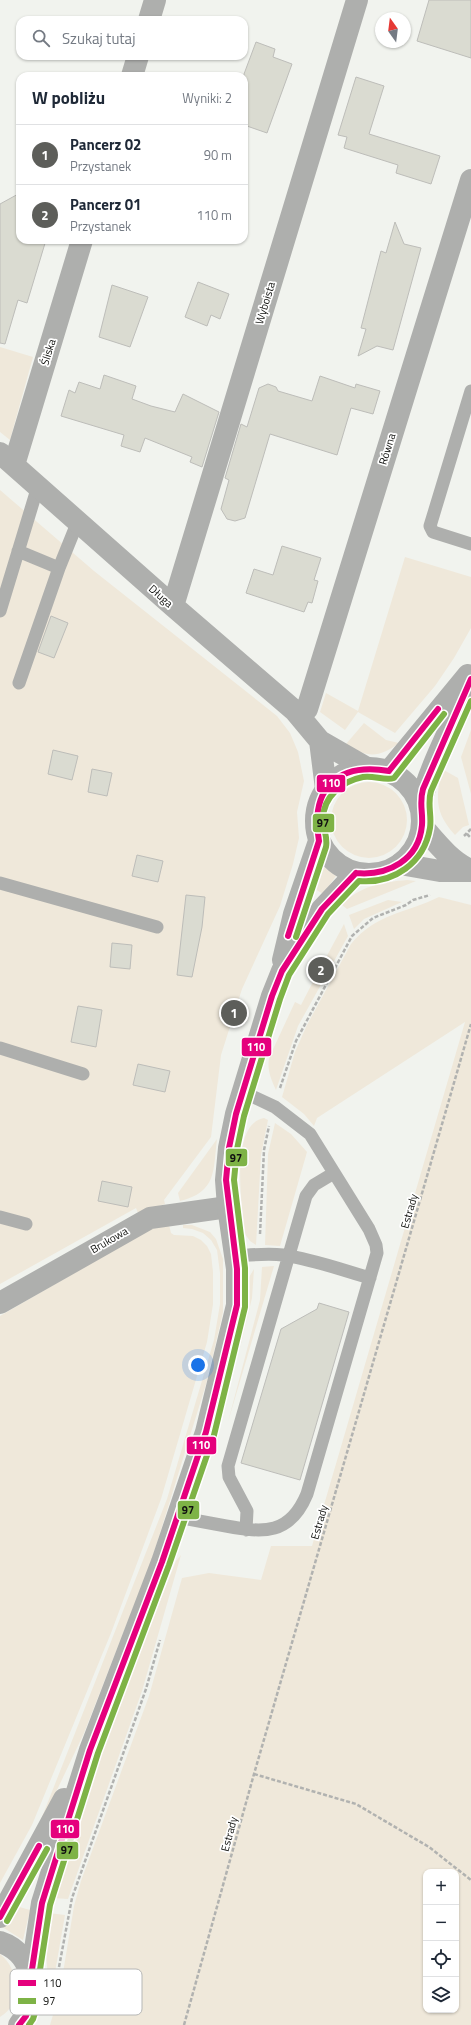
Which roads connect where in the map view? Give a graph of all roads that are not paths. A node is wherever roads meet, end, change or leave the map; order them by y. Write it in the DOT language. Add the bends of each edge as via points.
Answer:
graph roads {
  1 [pos="155,0"];
  2 [pos="357,0"];
  3 [pos="150,16"];
  4 [pos="137,60"];
  5 [pos="133,72"];
  6 [pos="471,180"];
  7 [pos="81,244"];
  8 [pos="471,391"];
  9 [pos="7,459"];
  10 [pos="38,486"];
  11 [pos="78,521"];
  12 [pos="471,544"];
  13 [pos="18,551"];
  14 [pos="59,568"];
  15 [pos="173,606"];
  16 [pos="0,611"];
  17 [pos="471,671"];
  18 [pos="471,679"];
  19 [pos="19,683"];
  20 [pos="300,716"];
  21 [pos="320,741"];
  22 [pos="367,768"];
  23 [pos="389,771"];
  24 [pos="326,789"];
  25 [pos="421,816"];
  26 [pos="319,841"];
  27 [pos="400,864"];
  28 [pos="471,870"];
  29 [pos="356,873"];
  30 [pos="0,883"];
  31 [pos="157,927"];
  32 [pos="282,971"];
  33 [pos="0,1048"];
  34 [pos="83,1074"];
  35 [pos="243,1092"];
  36 [pos="334,1173"];
  37 [pos="228,1207"];
  38 [pos="0,1217"];
  39 [pos="26,1224"];
  40 [pos="236,1256"];
  41 [pos="290,1256"];
  42 [pos="370,1278"];
  43 [pos="0,1303"];
  44 [pos="177,1517"];
  45 [pos="246,1530"];
  46 [pos="90,1750"];
  47 [pos="0,1918"];
  48 [pos="0,1942"];
  49 [pos="29,1969"];
  50 [pos="32,1969"];
  51 [pos="25,2015"];
  52 [pos="19,2025"];
  1 -- 3 [label="street"];
  2 -- 15 [label="street, Wyboista"];
  4 -- 5 [label="street"];
  6 -- 20 [label="street, Równa" via="307,709"];
  7 -- 9 [label="street, Śliska"];
  8 -- 12 [label="lane" via="430,526 433,532"];
  9 -- 10 [label="street, Długa"];
  10 -- 11 [label="street, Długa"];
  10 -- 13 [label="lane"];
  11 -- 14 [label="lane"];
  11 -- 15 [label="street, Długa"];
  13 -- 14 [label="lane"];
  13 -- 16 [label="lane"];
  14 -- 19 [label="lane"];
  15 -- 20 [label="street, Długa"];
  17 -- 23 [label="street"];
  18 -- 25 [label="street" via="430,772"];
  20 -- 21 [label="street, Długa"];
  21 -- 22 [label="street, Długa"];
  21 -- 24 [label="street"];
  22 -- 23 [label="street"];
  22 -- 24 [label="street" via="344,773"];
  23 -- 25 [label="street" via="408,785"];
  24 -- 26 [label="street" via="319,803 316,818"];
  25 -- 27 [label="street" via="415,848"];
  25 -- 28 [label="street" via="441,848 462,866"];
  26 -- 29 [label="street" via="337,864"];
  26 -- 32 [label="street" via="293,918"];
  27 -- 28 [label="street" via="440,871"];
  27 -- 29 [label="street" via="384,872"];
  29 -- 32 [label="street" via="322,909"];
  30 -- 31 [label="lane"];
  32 -- 35 [label="street"];
  33 -- 34 [label="lane"];
  35 -- 36 [label="lane" via="269,1104 300,1125 313,1139"];
  35 -- 37 [label="street" via="229,1148 226,1180"];
  36 -- 41 [label="lane" via="310,1190"];
  36 -- 42 [label="lane" via="369,1229 376,1245 377,1253"];
  37 -- 40 [label="street"];
  37 -- 43 [label="street, Brukowa" via="145,1220"];
  38 -- 39 [label="lane"];
  40 -- 41 [label="lane"];
  40 -- 44 [label="street" via="237,1305 206,1432"];
  41 -- 42 [label="lane"];
  41 -- 45 [label="lane" via="228,1466 229,1478 247,1511"];
  42 -- 45 [label="lane" via="303,1504 292,1520 278,1527 261,1532"];
  44 -- 45 [label="lane"];
  44 -- 46 [label="street"];
  46 -- 47 [label="street"];
  46 -- 50 [label="street" via="42,1903"];
  48 -- 49 [label="street" via="18,1952"];
  51 -- 52 [label="street"];
}
